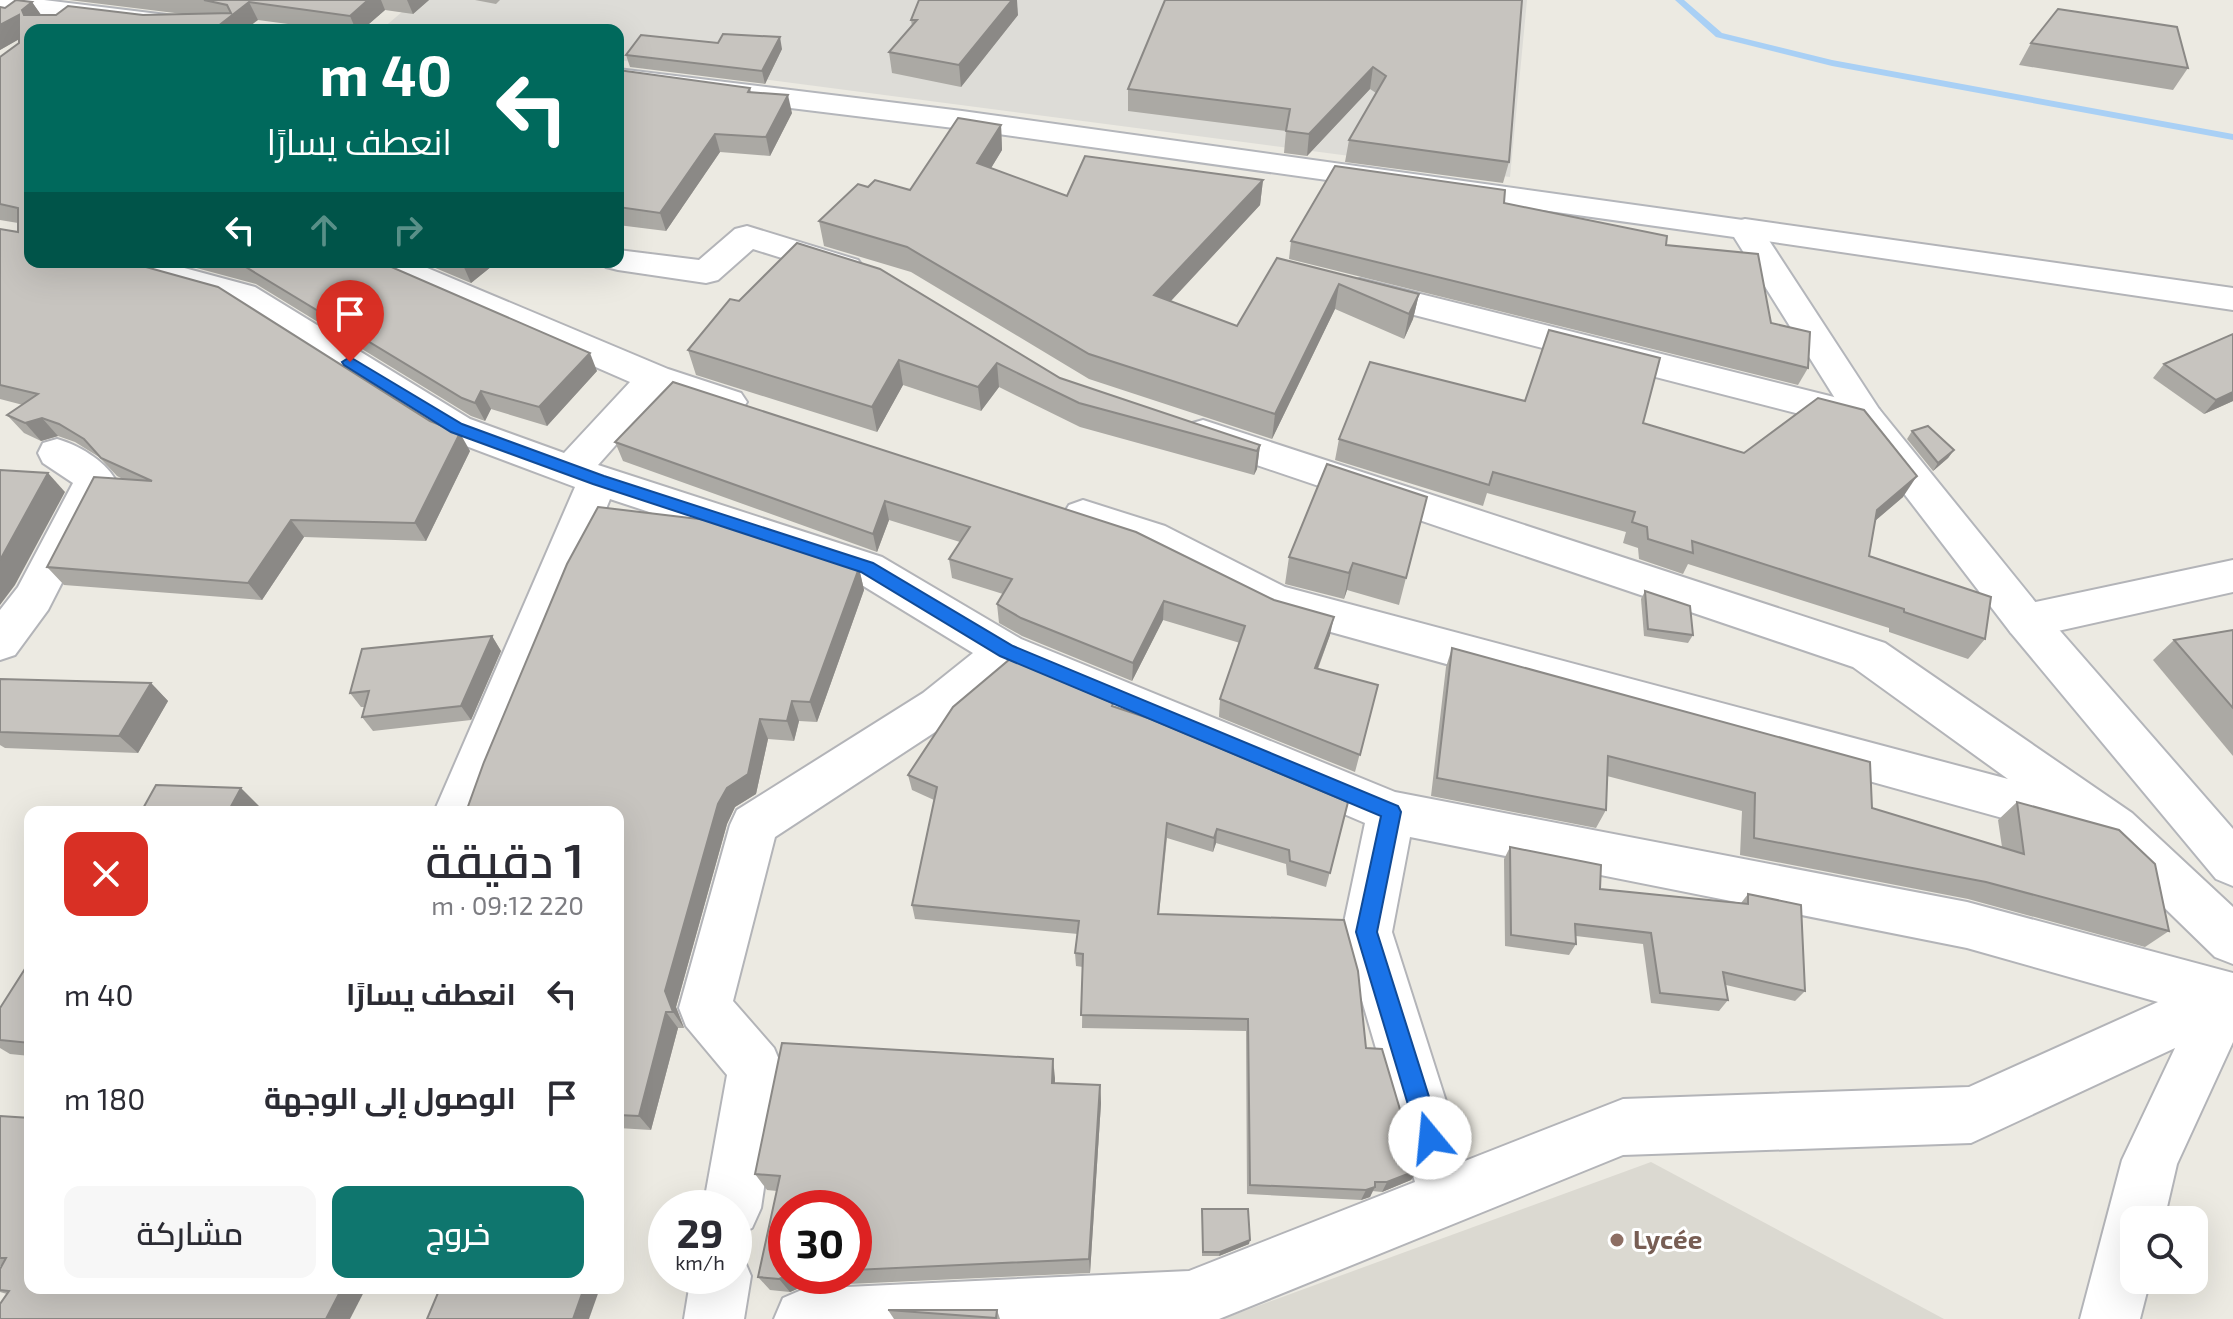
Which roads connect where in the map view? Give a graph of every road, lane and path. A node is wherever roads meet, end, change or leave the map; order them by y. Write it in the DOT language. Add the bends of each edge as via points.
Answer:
graph roads {
  1 [pos="0,3"];
  2 [pos="75,12"];
  3 [pos="58,24"];
  4 [pos="174,24"];
  5 [pos="624,79"];
  6 [pos="1745,229"];
  7 [pos="624,261"];
  8 [pos="145,268"];
  9 [pos="397,268"];
  10 [pos="882,278"];
  11 [pos="1328,282"];
  12 [pos="2233,299"];
  13 [pos="655,378"];
  14 [pos="760,412"];
  15 [pos="1866,418"];
  16 [pos="1161,419"];
  17 [pos="57,453"];
  18 [pos="585,475"];
  19 [pos="1046,503"];
  20 [pos="2233,576"];
  21 [pos="2026,621"];
  22 [pos="0,643"];
  23 [pos="1006,651"];
  24 [pos="460,806"];
  25 [pos="1391,812"];
  26 [pos="2115,828"];
  27 [pos="2233,864"];
  28 [pos="2233,940"];
  29 [pos="2230,997"];
  30 [pos="735,1190"];
  31 [pos="1448,1197"];
  32 [pos="2138,1206"];
  33 [pos="2120,1279"];
  34 [pos="718,1294"];
  35 [pos="714,1319"];
  36 [pos="804,1319"];
  37 [pos="2110,1319"];
  1 -- 2 [label="street"];
  2 -- 3 [label="street"];
  2 -- 4 [label="street"];
  5 -- 6 [label="street" via="978,122"];
  6 -- 12 [label="street"];
  6 -- 15 [label="street"];
  7 -- 10 [label="street" via="706,272 747,236"];
  8 -- 18 [label="street" via="243,295 456,428"];
  9 -- 13 [label="street"];
  11 -- 15 [label="street"];
  13 -- 14 [label="street"];
  13 -- 18 [label="street"];
  15 -- 21 [label="street"];
  16 -- 26 [label="street" via="1869,655"];
  17 -- 22 [label="street" via="95,479 33,598"];
  18 -- 23 [label="street" via="867,568"];
  18 -- 24 [label="street"];
  19 -- 26 [label="street" via="1151,537 1273,600"];
  20 -- 21 [label="street"];
  21 -- 27 [label="street"];
  23 -- 25 [label="street"];
  23 -- 30 [label="street" via="939,706 754,825 705,1008 755,1067"];
  25 -- 29 [label="street" via="1967,925"];
  25 -- 31 [label="street" via="1367,932"];
  26 -- 28 [label="street"];
  29 -- 31 [label="street" via="1971,1115 1623,1127"];
  29 -- 32 [label="street" via="2150,1160"];
  31 -- 36 [label="street" via="1189,1301"];
  33 -- 37 [label="street"];
  34 -- 35 [label="street"];
}
